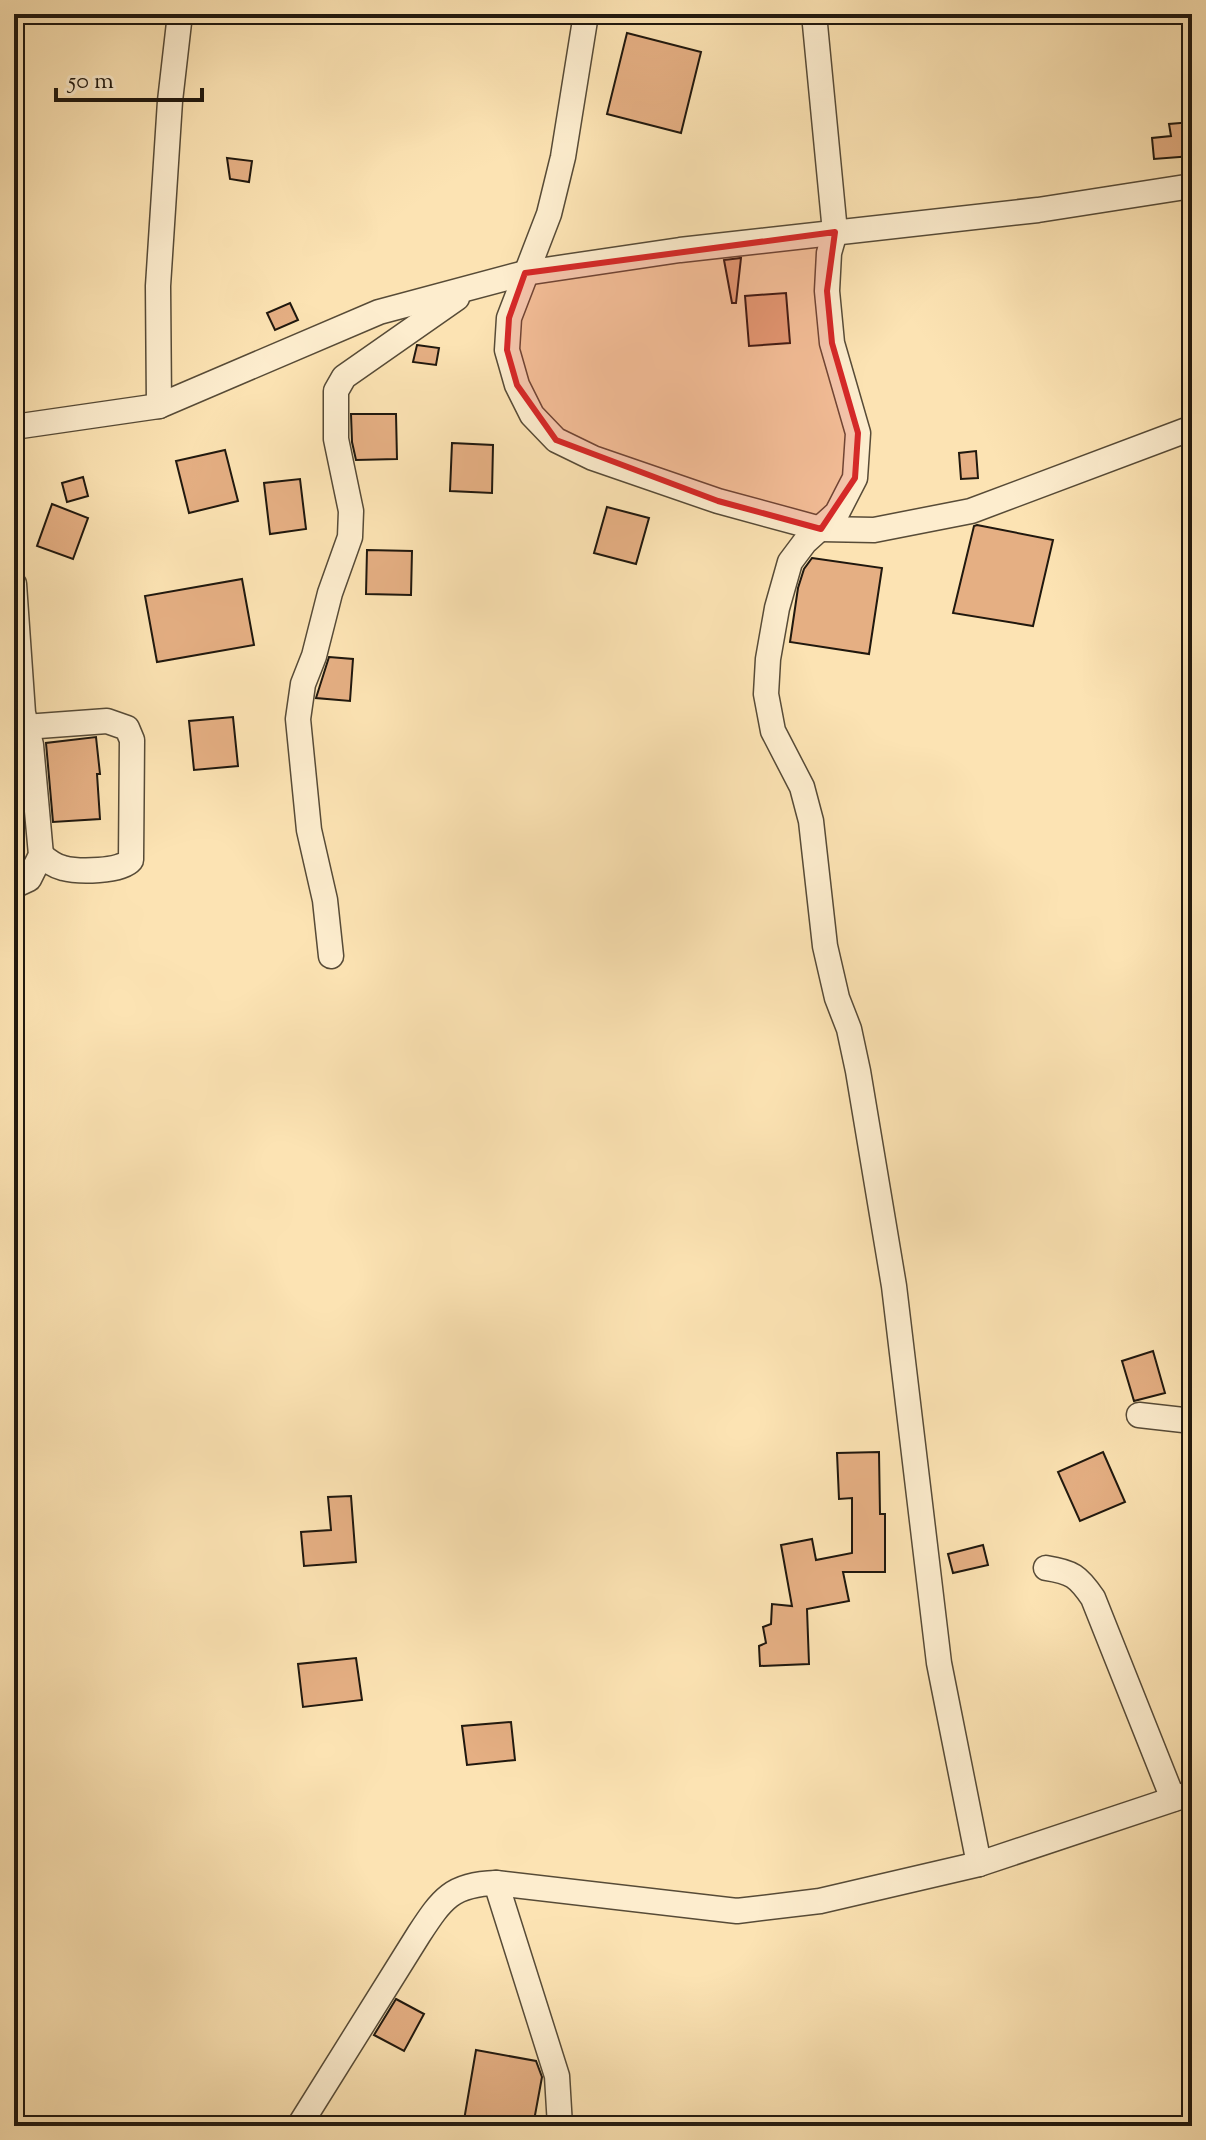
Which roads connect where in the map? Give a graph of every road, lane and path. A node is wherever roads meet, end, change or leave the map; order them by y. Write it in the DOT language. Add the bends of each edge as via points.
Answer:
graph roads {
  1 [pos="180,14"];
  2 [pos="586,14"];
  3 [pos="814,14"];
  4 [pos="1192,186"];
  5 [pos="835,232"];
  6 [pos="525,273"];
  7 [pos="479,283"];
  8 [pos="159,406"];
  9 [pos="14,427"];
  10 [pos="1192,428"];
  11 [pos="821,529"];
  12 [pos="14,584"];
  13 [pos="25,727"];
  14 [pos="41,855"];
  15 [pos="14,886"];
  16 [pos="331,956"];
  17 [pos="1139,1415"];
  18 [pos="1192,1421"];
  19 [pos="1046,1568"];
  20 [pos="1183,1796"];
  21 [pos="979,1864"];
  22 [pos="496,1883"];
  23 [pos="299,2126"];
  24 [pos="560,2126"];
  1 -- 8 [label="street" via="158,286"];
  2 -- 6 [label="street" via="563,157 549,214"];
  3 -- 5 [label="street"];
  4 -- 5 [label="street" via="1038,210"];
  5 -- 6 [label="street"];
  5 -- 11 [label="street" via="827,291 832,343 858,433 855,478 837,513"];
  6 -- 7 [label="street"];
  6 -- 11 [label="street" via="509,318 507,350 532,415 556,440 718,501"];
  7 -- 8 [label="street" via="379,312"];
  7 -- 16 [label="street" via="371,356 344,377 336,391 336,439 351,511 350,537 303,684 298,719 309,830"];
  8 -- 9 [label="street"];
  10 -- 11 [label="street" via="971,511 874,530"];
  11 -- 21 [label="street" via="790,562 777,608 766,694 773,731 808,810 825,946 858,1071 894,1286 939,1663"];
  12 -- 13 [label="street"];
  13 -- 14 [label="street"];
  13 -- 14 [label="street" via="107,721 127,728 132,740 131,860 117,869 68,869"];
  14 -- 15 [label="street" via="29,879"];
  17 -- 18 [label="street"];
  19 -- 20 [label="street" via="1069,1571 1093,1598"];
  20 -- 21 [label="street"];
  21 -- 22 [label="street" via="820,1901 737,1911"];
  22 -- 23 [label="street" via="459,1888 440,1904"];
  22 -- 24 [label="street" via="557,2076"];
}
